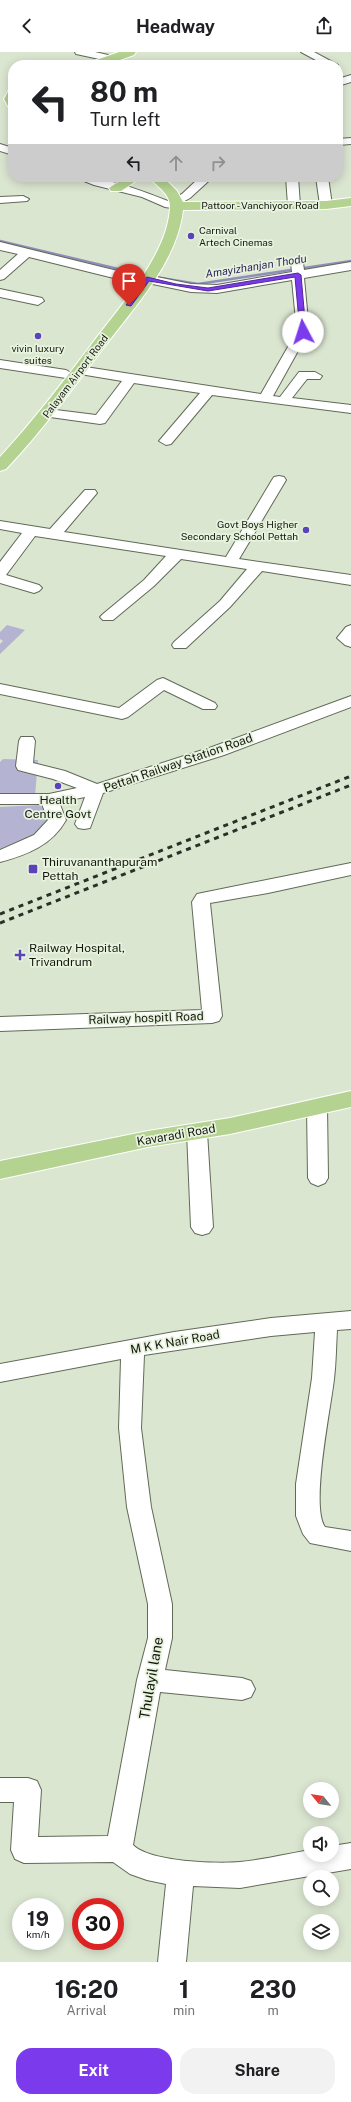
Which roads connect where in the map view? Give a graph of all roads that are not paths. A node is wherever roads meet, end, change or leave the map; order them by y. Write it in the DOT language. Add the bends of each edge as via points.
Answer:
graph roads {
  1 [pos="80,52"];
  2 [pos="117,52"];
  3 [pos="130,52"];
  4 [pos="306,52"];
  5 [pos="104,57"];
  6 [pos="96,60"];
  7 [pos="108,60"];
  8 [pos="323,60"];
  9 [pos="98,182"];
  10 [pos="126,182"];
  11 [pos="151,182"];
  12 [pos="161,182"];
  13 [pos="201,182"];
  14 [pos="292,182"];
  15 [pos="323,182"];
  16 [pos="116,188"];
  17 [pos="23,199"];
  18 [pos="0,200"];
  19 [pos="351,202"];
  20 [pos="174,204"];
  21 [pos="294,205"];
  22 [pos="326,205"];
  23 [pos="213,206"];
  24 [pos="174,221"];
  25 [pos="0,246"];
  26 [pos="27,252"];
  27 [pos="351,266"];
  28 [pos="298,268"];
  29 [pos="146,275"];
  30 [pos="0,276"];
  31 [pos="0,293"];
  32 [pos="38,301"];
  33 [pos="0,364"];
  34 [pos="72,372"];
  35 [pos="315,376"];
  36 [pos="130,379"];
  37 [pos="209,390"];
  38 [pos="265,399"];
  39 [pos="284,400"];
  40 [pos="351,409"];
  41 [pos="48,413"];
  42 [pos="166,441"];
  43 [pos="0,451"];
  44 [pos="0,466"];
  45 [pos="279,480"];
  46 [pos="90,493"];
  47 [pos="0,525"];
  48 [pos="31,531"];
  49 [pos="54,534"];
  50 [pos="177,554"];
  51 [pos="230,562"];
  52 [pos="258,566"];
  53 [pos="0,572"];
  54 [pos="0,578"];
  55 [pos="351,580"];
  56 [pos="34,588"];
  57 [pos="108,617"];
  58 [pos="351,630"];
  59 [pos="351,642"];
  60 [pos="180,645"];
  61 [pos="0,689"];
  62 [pos="351,701"];
  63 [pos="209,706"];
  64 [pos="27,741"];
  65 [pos="96,790"];
  66 [pos="0,799"];
  67 [pos="49,799"];
  68 [pos="84,824"];
  69 [pos="0,856"];
  70 [pos="351,869"];
  71 [pos="0,1024"];
  72 [pos="351,1100"];
  73 [pos="317,1106"];
  74 [pos="197,1132"];
  75 [pos="0,1170"];
  76 [pos="318,1178"];
  77 [pos="202,1227"];
  78 [pos="351,1320"];
  79 [pos="327,1323"];
  80 [pos="133,1349"];
  81 [pos="0,1373"];
  82 [pos="351,1540"];
  83 [pos="150,1680"];
  84 [pos="242,1688"];
  85 [pos="0,1790"];
  86 [pos="119,1849"];
  87 [pos="351,1856"];
  88 [pos="181,1873"];
  89 [pos="172,1962"];
  1 -- 5 [label="street"];
  2 -- 5 [label="main road"];
  3 -- 7 [label="main road"];
  4 -- 8 [label="street"];
  5 -- 6 [label="main road"];
  9 -- 16 [label="street"];
  10 -- 16 [label="main road"];
  11 -- 20 [label="main road"];
  12 -- 20 [label="main road" via="176,197"];
  13 -- 20 [label="street"];
  14 -- 21 [label="street"];
  15 -- 22 [label="street"];
  16 -- 20 [label="street"];
  17 -- 18 [label="street"];
  19 -- 22 [label="main road, Pattoor - Vanchiyoor Road"];
  20 -- 23 [label="main road, Pattoor - Vanchiyoor Road"];
  20 -- 24 [label="main road, Palayam Airport Road"];
  20 -- 29 [label="main road, Palayam Airport Road"];
  21 -- 22 [label="main road, Pattoor - Vanchiyoor Road"];
  21 -- 23 [label="main road, Pattoor - Vanchiyoor Road"];
  23 -- 24 [label="main road" via="196,210"];
  24 -- 29 [label="main road, Palayam Airport Road" via="170,238"];
  25 -- 26 [label="street"];
  26 -- 29 [label="street"];
  26 -- 30 [label="street"];
  27 -- 28 [label="street"];
  28 -- 29 [label="street" via="208,289 176,285"];
  28 -- 38 [label="street" via="303,332"];
  29 -- 34 [label="main road, Palayam Airport Road"];
  31 -- 32 [label="street"];
  33 -- 34 [label="street"];
  34 -- 36 [label="street"];
  34 -- 41 [label="main road, Palayam Airport Road"];
  34 -- 43 [label="main road, Palayam Airport Road"];
  35 -- 39 [label="street" via="304,375"];
  36 -- 37 [label="street"];
  36 -- 41 [label="street" via="100,420"];
  37 -- 38 [label="street"];
  37 -- 42 [label="street"];
  38 -- 39 [label="street"];
  39 -- 40 [label="street"];
  41 -- 44 [label="main road, Palayam Airport Road"];
  45 -- 51 [label="street"];
  46 -- 49 [label="street"];
  47 -- 48 [label="street"];
  48 -- 49 [label="street"];
  48 -- 53 [label="street"];
  49 -- 50 [label="street"];
  50 -- 51 [label="street"];
  50 -- 57 [label="street" via="150,583"];
  51 -- 52 [label="street"];
  52 -- 55 [label="street"];
  52 -- 60 [label="street" via="225,604"];
  54 -- 56 [label="street"];
  58 -- 59 [label="street" via="345,638"];
  61 -- 63 [label="street" via="122,714 163,683"];
  62 -- 65 [label="street, Pettah Railway Station Road" via="218,750"];
  64 -- 65 [label="street" via="24,766 59,775"];
  65 -- 67 [label="street, Pettah Railway Station Road"];
  65 -- 68 [label="street"];
  66 -- 67 [label="street, Pettah Railway Station Road"];
  67 -- 69 [label="street" via="57,820 54,829 42,839"];
  70 -- 71 [label="street, Railway hospitl Road" via="268,888 203,898 201,902 212,1016"];
  72 -- 73 [label="main road, Kavaradi Road"];
  73 -- 74 [label="main road, Kavaradi Road"];
  73 -- 76 [label="street"];
  74 -- 75 [label="main road, Kavaradi Road" via="148,1139"];
  74 -- 77 [label="street"];
  78 -- 79 [label="street, M K K Nair Road"];
  79 -- 80 [label="street, M K K Nair Road" via="271,1327"];
  79 -- 82 [label="street" via="323,1378 308,1484 308,1516 311,1528 318,1536"];
  80 -- 81 [label="street, M K K Nair Road"];
  80 -- 83 [label="street, Thulayil lane" via="130,1428 139,1507 160,1604 160,1638"];
  83 -- 84 [label="street"];
  83 -- 86 [label="street, Thulayil lane"];
  85 -- 86 [label="street" via="28,1790 24,1850"];
  86 -- 88 [label="street" via="126,1859 141,1867"];
  87 -- 88 [label="street" via="240,1875"];
  88 -- 89 [label="street"];
}
